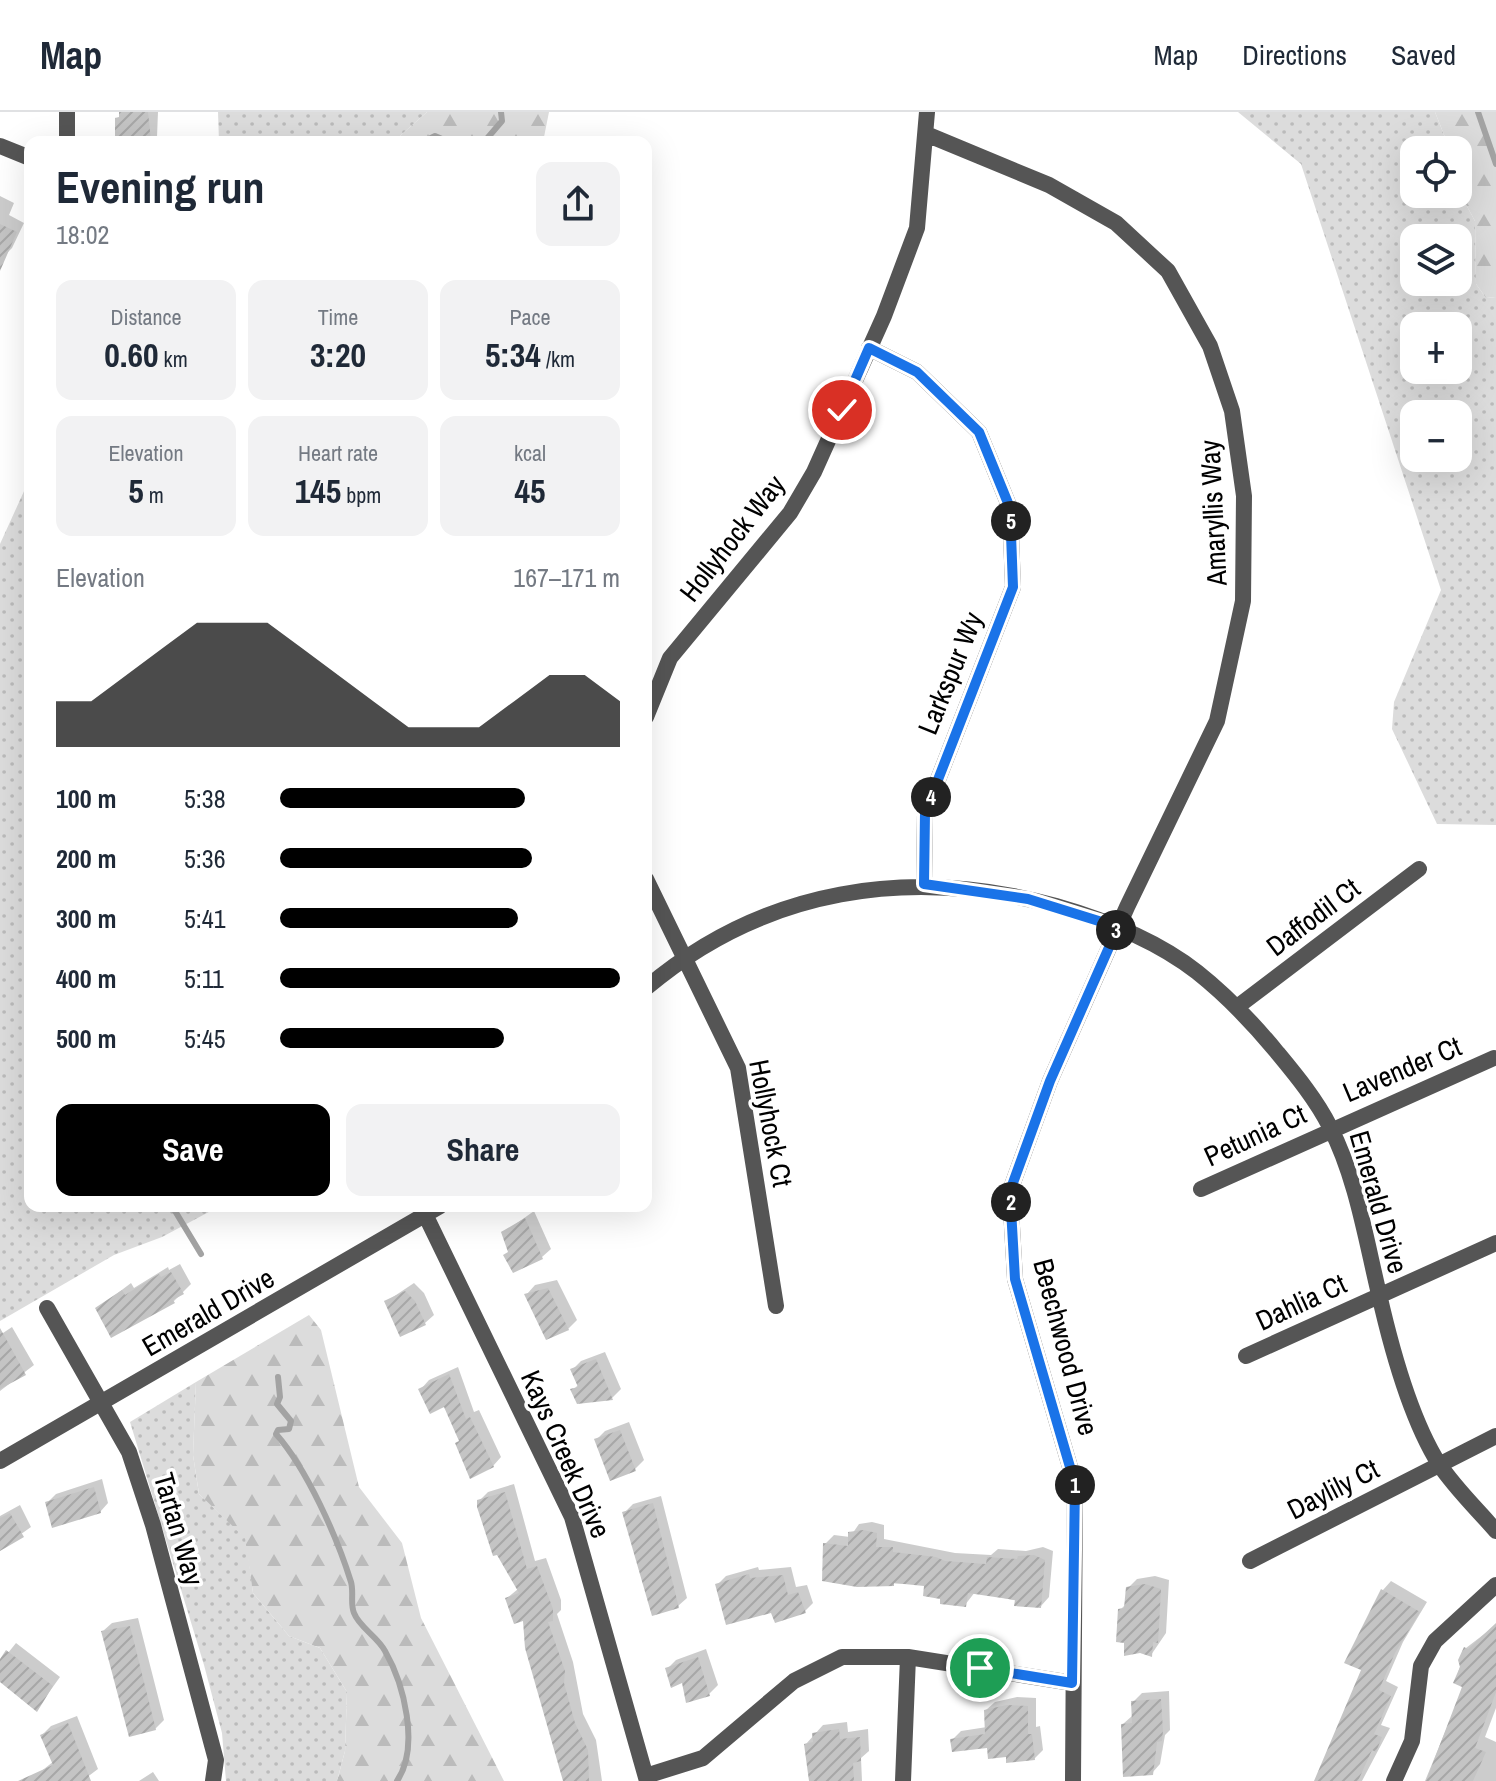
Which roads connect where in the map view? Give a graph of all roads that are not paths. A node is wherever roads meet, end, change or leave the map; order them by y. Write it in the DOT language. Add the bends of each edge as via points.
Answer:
graph roads {
  1 [pos="67,112"];
  2 [pos="927,112"];
  3 [pos="926,134"];
  4 [pos="67,136"];
  5 [pos="0,146"];
  6 [pos="24,156"];
  7 [pos="869,348"];
  8 [pos="652,702"];
  9 [pos="1419,869"];
  10 [pos="924,884"];
  11 [pos="652,894"];
  12 [pos="1118,927"];
  13 [pos="686,958"];
  14 [pos="652,984"];
  15 [pos="1237,1007"];
  16 [pos="1494,1058"];
  17 [pos="1331,1128"];
  18 [pos="1201,1189"];
  19 [pos="424,1212"];
  20 [pos="430,1212"];
  21 [pos="1496,1243"];
  22 [pos="1379,1295"];
  23 [pos="776,1306"];
  24 [pos="47,1308"];
  25 [pos="1246,1356"];
  26 [pos="102,1404"];
  27 [pos="1496,1436"];
  28 [pos="0,1461"];
  29 [pos="1439,1464"];
  30 [pos="1496,1531"];
  31 [pos="1250,1561"];
  32 [pos="1496,1585"];
  33 [pos="908,1657"];
  34 [pos="1072,1683"];
  35 [pos="646,1778"];
  36 [pos="213,1781"];
  37 [pos="903,1781"];
  38 [pos="1073,1781"];
  39 [pos="1394,1781"];
  1 -- 4 [label="street"];
  2 -- 3 [label="street, Hollyhock Way"];
  3 -- 7 [label="street, Hollyhock Way" via="917,228"];
  3 -- 12 [label="street, Amaryllis Way" via="1049,185 1116,223 1168,271 1210,346 1232,411 1244,496 1243,601 1217,721"];
  5 -- 6 [label="street"];
  7 -- 8 [label="street, Hollyhock Way" via="790,513 670,658"];
  7 -- 10 [label="street, Larkspur Wy" via="917,372 979,432 1010,508 1013,587 925,813"];
  9 -- 15 [label="street, Daffodil Ct"];
  10 -- 12 [label="street, Emerald Drive" via="1028,899"];
  10 -- 13 [label="street, Emerald Drive" via="829,894 729,933"];
  11 -- 13 [label="street"];
  12 -- 15 [label="street, Emerald Drive" via="1195,970"];
  12 -- 34 [label="street, Beechwood Drive" via="1050,1081 1010,1191 1015,1279 1075,1484"];
  13 -- 14 [label="street, Emerald Drive"];
  13 -- 23 [label="street, Hollyhock Ct" via="738,1068"];
  15 -- 17 [label="street, Emerald Drive" via="1296,1074"];
  16 -- 17 [label="street, Lavender Ct"];
  17 -- 18 [label="street, Petunia Ct"];
  17 -- 22 [label="street, Emerald Drive" via="1372,1256"];
  19 -- 26 [label="street, Emerald Drive"];
  20 -- 35 [label="street, Kays Creek Drive" via="572,1517"];
  21 -- 22 [label="street, Dahlia Ct"];
  22 -- 25 [label="street, Dahlia Ct"];
  22 -- 29 [label="street, Emerald Drive" via="1400,1372"];
  24 -- 26 [label="street, Tartan Way"];
  26 -- 28 [label="street, Emerald Drive"];
  26 -- 36 [label="street, Tartan Way" via="129,1452 153,1525 216,1760"];
  27 -- 29 [label="street, Daylily Ct"];
  29 -- 30 [label="street, Emerald Drive"];
  29 -- 31 [label="street, Daylily Ct"];
  32 -- 39 [label="street" via="1435,1641 1421,1666 1412,1741"];
  33 -- 34 [label="street"];
  33 -- 35 [label="street" via="842,1657 794,1681 703,1758"];
  33 -- 37 [label="street"];
  34 -- 38 [label="street, Beechwood Drive"];
}
